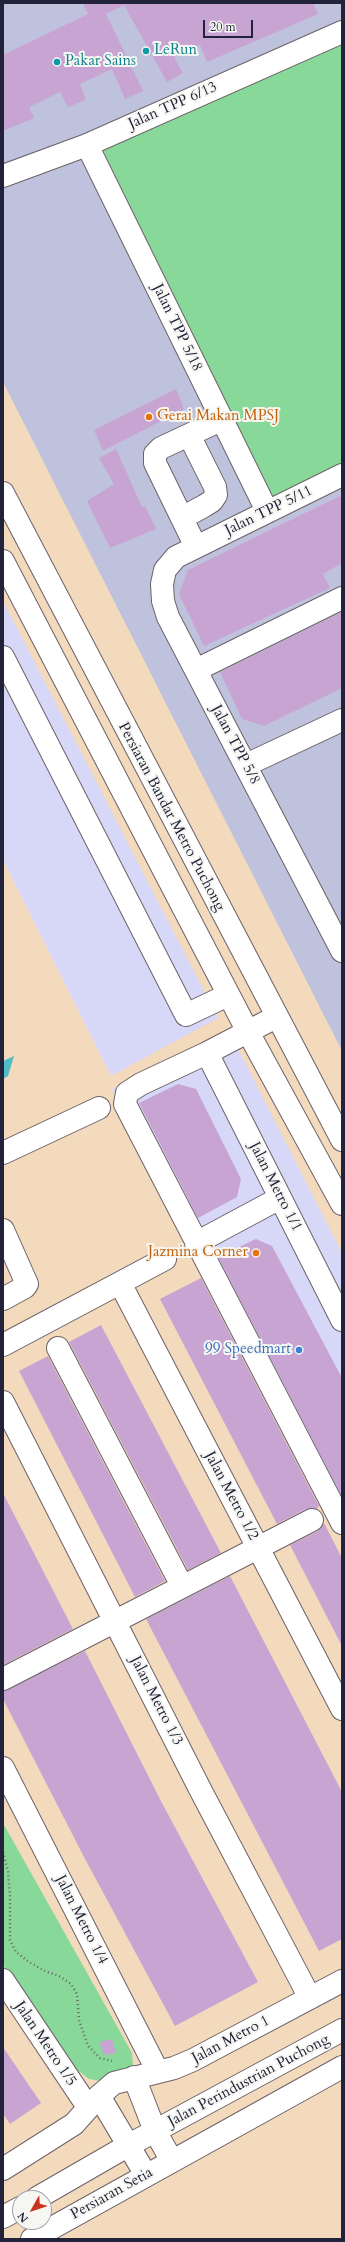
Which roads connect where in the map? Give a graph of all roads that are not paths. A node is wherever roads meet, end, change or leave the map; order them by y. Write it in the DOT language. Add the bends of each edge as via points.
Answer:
graph roads {
  1 [pos="342,32"];
  2 [pos="86,144"];
  3 [pos="3,176"];
  4 [pos="223,420"];
  5 [pos="189,435"];
  6 [pos="342,475"];
  7 [pos="3,493"];
  8 [pos="267,511"];
  9 [pos="182,518"];
  10 [pos="196,547"];
  11 [pos="3,561"];
  12 [pos="342,598"];
  13 [pos="3,657"];
  14 [pos="196,670"];
  15 [pos="342,720"];
  16 [pos="246,765"];
  17 [pos="342,951"];
  18 [pos="228,995"];
  19 [pos="276,1017"];
  20 [pos="248,1032"];
  21 [pos="207,1054"];
  22 [pos="99,1108"];
  23 [pos="342,1140"];
  24 [pos="3,1153"];
  25 [pos="280,1198"];
  26 [pos="342,1204"];
  27 [pos="3,1230"];
  28 [pos="196,1243"];
  29 [pos="165,1259"];
  30 [pos="120,1283"];
  31 [pos="3,1299"];
  32 [pos="342,1320"];
  33 [pos="3,1345"];
  34 [pos="58,1348"];
  35 [pos="3,1402"];
  36 [pos="340,1513"];
  37 [pos="312,1520"];
  38 [pos="258,1548"];
  39 [pos="182,1586"];
  40 [pos="115,1621"];
  41 [pos="3,1679"];
  42 [pos="342,1709"];
  43 [pos="3,1768"];
  44 [pos="3,1980"];
  45 [pos="342,1980"];
  46 [pos="310,1998"];
  47 [pos="342,2030"];
  48 [pos="342,2067"];
  49 [pos="158,2072"];
  50 [pos="109,2091"];
  51 [pos="147,2111"];
  52 [pos="155,2131"];
  53 [pos="123,2137"];
  54 [pos="172,2161"];
  55 [pos="3,2169"];
  56 [pos="146,2175"];
  57 [pos="48,2190"];
  58 [pos="12,2212"];
  59 [pos="3,2217"];
  60 [pos="32,2239"];
  1 -- 2 [label="street, Jalan TPP 6/13"];
  2 -- 3 [label="street, Jalan TPP 6/13"];
  2 -- 4 [label="street, Jalan TPP 5/18"];
  4 -- 5 [label="street"];
  4 -- 8 [label="street, Jalan TPP 5/18"];
  5 -- 9 [label="street" via="215,487 216,495 208,504"];
  5 -- 9 [label="street" via="161,448 155,454 155,463"];
  6 -- 8 [label="street, Jalan TPP 5/11"];
  7 -- 19 [label="street, Persiaran Bandar Metro Puchong"];
  8 -- 10 [label="street, Jalan TPP 5/11"];
  9 -- 10 [label="street"];
  10 -- 14 [label="street, Jalan TPP 5/8" via="176,557 165,570 162,584 163,601 168,617"];
  11 -- 18 [label="street, Persiaran Bandar Metro Puchong"];
  12 -- 14 [label="street"];
  13 -- 18 [label="street" via="186,1016"];
  14 -- 16 [label="street, Jalan TPP 5/8"];
  15 -- 16 [label="street"];
  16 -- 17 [label="street, Jalan TPP 5/8"];
  18 -- 20 [label="street, Persiaran Bandar Metro Puchong"];
  19 -- 20 [label="street"];
  19 -- 23 [label="street, Persiaran Bandar Metro Puchong"];
  20 -- 21 [label="street"];
  20 -- 26 [label="street, Persiaran Bandar Metro Puchong"];
  21 -- 25 [label="street, Jalan Metro 1/1"];
  21 -- 28 [label="street" via="140,1084 127,1093 125,1104"];
  22 -- 24 [label="street"];
  25 -- 28 [label="street"];
  25 -- 32 [label="street, Jalan Metro 1/1"];
  27 -- 31 [label="street" via="27,1284"];
  28 -- 36 [label="street"];
  29 -- 30 [label="street"];
  30 -- 33 [label="street"];
  30 -- 38 [label="street, Jalan Metro 1/2"];
  34 -- 39 [label="street"];
  35 -- 40 [label="street, Jalan Metro 1/3"];
  37 -- 38 [label="street"];
  38 -- 39 [label="street"];
  38 -- 42 [label="street, Jalan Metro 1/2"];
  39 -- 40 [label="street"];
  40 -- 41 [label="street"];
  40 -- 46 [label="street, Jalan Metro 1/3"];
  43 -- 49 [label="street, Jalan Metro 1/4"];
  44 -- 50 [label="street, Jalan Metro 1/5"];
  45 -- 46 [label="street, Jalan Metro 1"];
  46 -- 49 [label="street, Jalan Metro 1" via="193,2060"];
  47 -- 52 [label="street, Jalan Perindustrian Puchong"];
  48 -- 54 [label="street, Jalan Perindustrian Puchong"];
  49 -- 50 [label="street, Jalan Metro 1"];
  50 -- 51 [label="street"];
  50 -- 53 [label="street"];
  50 -- 55 [label="street" via="74,2124"];
  51 -- 52 [label="street"];
  51 -- 53 [label="street"];
  52 -- 53 [label="street"];
  52 -- 54 [label="street"];
  53 -- 56 [label="street"];
  53 -- 57 [label="street"];
  54 -- 56 [label="street, Persiaran Setia"];
  56 -- 60 [label="street, Persiaran Setia"];
  58 -- 59 [label="street"];
}
